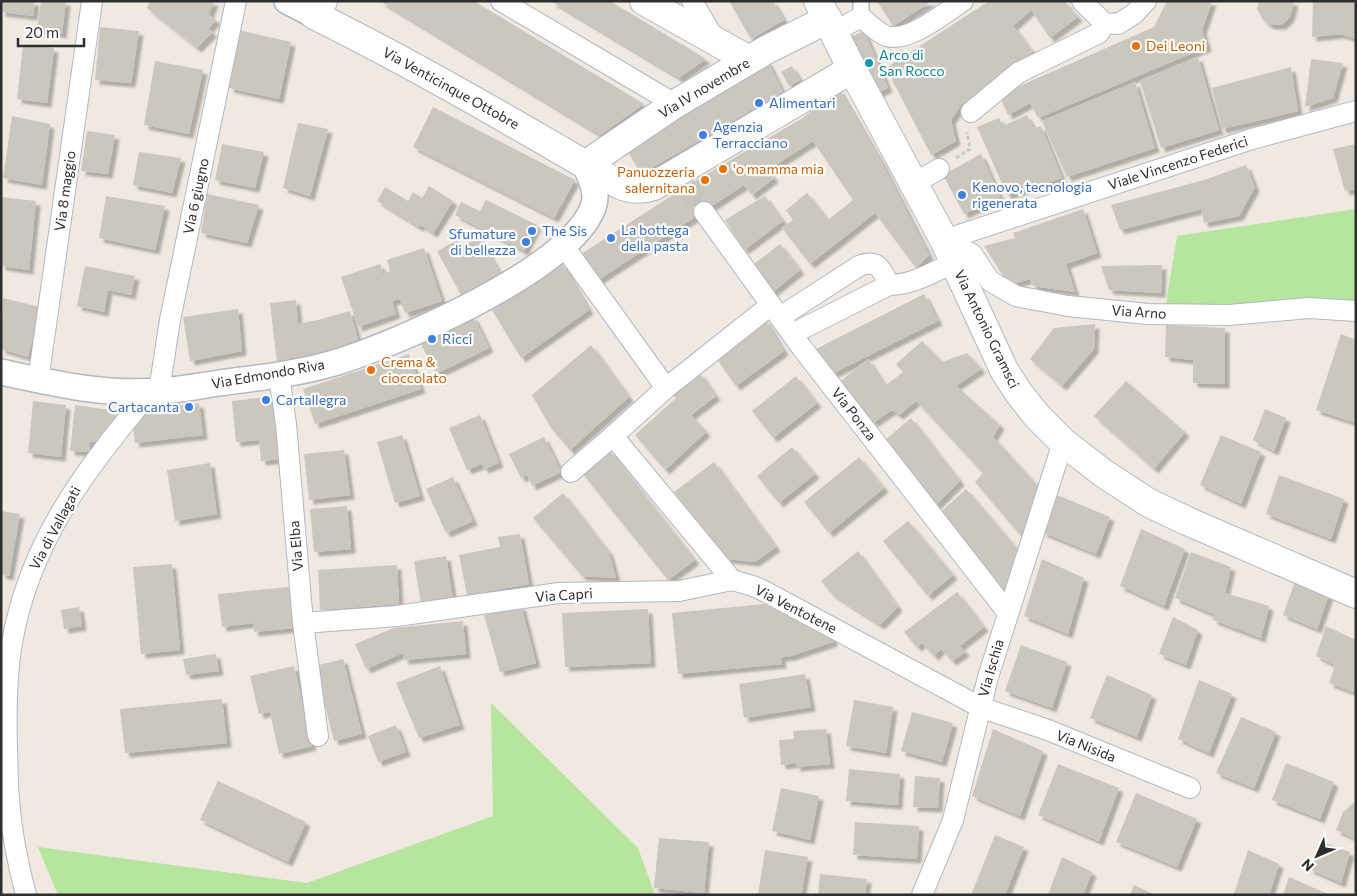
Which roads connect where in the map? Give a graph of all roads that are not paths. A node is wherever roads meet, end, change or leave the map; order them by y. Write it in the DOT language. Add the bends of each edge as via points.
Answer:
graph roads {
  1 [pos="92,1"];
  2 [pos="236,1"];
  3 [pos="287,1"];
  4 [pos="501,1"];
  5 [pos="644,1"];
  6 [pos="692,1"];
  7 [pos="963,1"];
  8 [pos="1082,1"];
  9 [pos="1146,1"];
  10 [pos="319,8"];
  11 [pos="861,9"];
  12 [pos="827,17"];
  13 [pos="1104,23"];
  14 [pos="716,42"];
  15 [pos="749,60"];
  16 [pos="852,69"];
  17 [pos="675,104"];
  18 [pos="1356,110"];
  19 [pos="971,112"];
  20 [pos="585,165"];
  21 [pos="939,169"];
  22 [pos="915,183"];
  23 [pos="704,212"];
  24 [pos="563,245"];
  25 [pos="949,251"];
  26 [pos="889,285"];
  27 [pos="776,311"];
  28 [pos="1356,311"];
  29 [pos="792,334"];
  30 [pos="1,372"];
  31 [pos="280,375"];
  32 [pos="38,380"];
  33 [pos="666,388"];
  34 [pos="155,391"];
  35 [pos="613,436"];
  36 [pos="1063,442"];
  37 [pos="571,472"];
  38 [pos="732,580"];
  39 [pos="1356,594"];
  40 [pos="1008,613"];
  41 [pos="303,623"];
  42 [pos="980,707"];
  43 [pos="318,736"];
  44 [pos="1190,788"];
  45 [pos="26,895"];
  46 [pos="922,895"];
  1 -- 32 [label="street, Via 8 maggio"];
  2 -- 34 [label="street, Via 6 giugno"];
  3 -- 10 [label="street"];
  4 -- 17 [label="street"];
  5 -- 14 [label="main road"];
  6 -- 14 [label="street"];
  7 -- 11 [label="street" via="918,30 899,37 886,36 878,31"];
  8 -- 13 [label="street"];
  9 -- 13 [label="street" via="1118,24"];
  10 -- 20 [label="main road, Via Venticinque Ottobre" via="372,44"];
  11 -- 12 [label="street"];
  12 -- 15 [label="main road, Via IV novembre"];
  12 -- 16 [label="main road, Via Antonio Gramsci"];
  13 -- 19 [label="street" via="1099,33 1018,73"];
  14 -- 15 [label="main road"];
  15 -- 17 [label="main road, Via IV novembre"];
  16 -- 20 [label="main road, Via Venticinque Ottobre" via="680,180 634,190"];
  16 -- 22 [label="main road, Via Antonio Gramsci"];
  17 -- 20 [label="main road, Via IV novembre"];
  18 -- 25 [label="street, Viale Vincenzo Federici" via="1236,144"];
  20 -- 24 [label="street, Via Edmondo Riva" via="591,177 594,204 586,220"];
  21 -- 22 [label="street"];
  22 -- 25 [label="main road, Via Antonio Gramsci"];
  23 -- 27 [label="street, Via Ponza"];
  24 -- 31 [label="street, Via Edmondo Riva" via="514,281 420,330 349,358"];
  24 -- 33 [label="street"];
  25 -- 26 [label="street, Viale Vincenzo Federici" via="915,281"];
  25 -- 28 [label="street, Via Arno" via="972,254 990,281 1016,296 1068,306 1148,314 1220,315 1309,308"];
  25 -- 36 [label="main road, Via Antonio Gramsci" via="1010,380 1027,404"];
  26 -- 27 [label="street" via="878,266 866,263"];
  26 -- 29 [label="street, Viale Vincenzo Federici"];
  27 -- 29 [label="street, Via Ponza"];
  27 -- 33 [label="street"];
  29 -- 40 [label="street, Via Ponza"];
  30 -- 32 [label="street, Via Edmondo Riva"];
  31 -- 34 [label="street, Via Edmondo Riva"];
  31 -- 41 [label="street, Via Elba"];
  32 -- 34 [label="street, Via Edmondo Riva" via="93,390"];
  33 -- 35 [label="street"];
  34 -- 45 [label="street, Via di Vallagati" via="103,448 77,484 33,566 19,611 8,690 8,799"];
  35 -- 37 [label="street"];
  35 -- 38 [label="street"];
  36 -- 39 [label="main road, Via Antonio Gramsci" via="1116,483 1149,503"];
  36 -- 40 [label="street, Via Ischia"];
  38 -- 41 [label="street, Via Capri" via="679,591 559,593 397,616"];
  38 -- 42 [label="street, Via Ventotene" via="766,592"];
  40 -- 42 [label="street, Via Ischia"];
  41 -- 43 [label="street, Via Elba"];
  42 -- 44 [label="street, Via Nisida" via="1048,730"];
  42 -- 46 [label="street, Via Ischia" via="953,820"];
}
